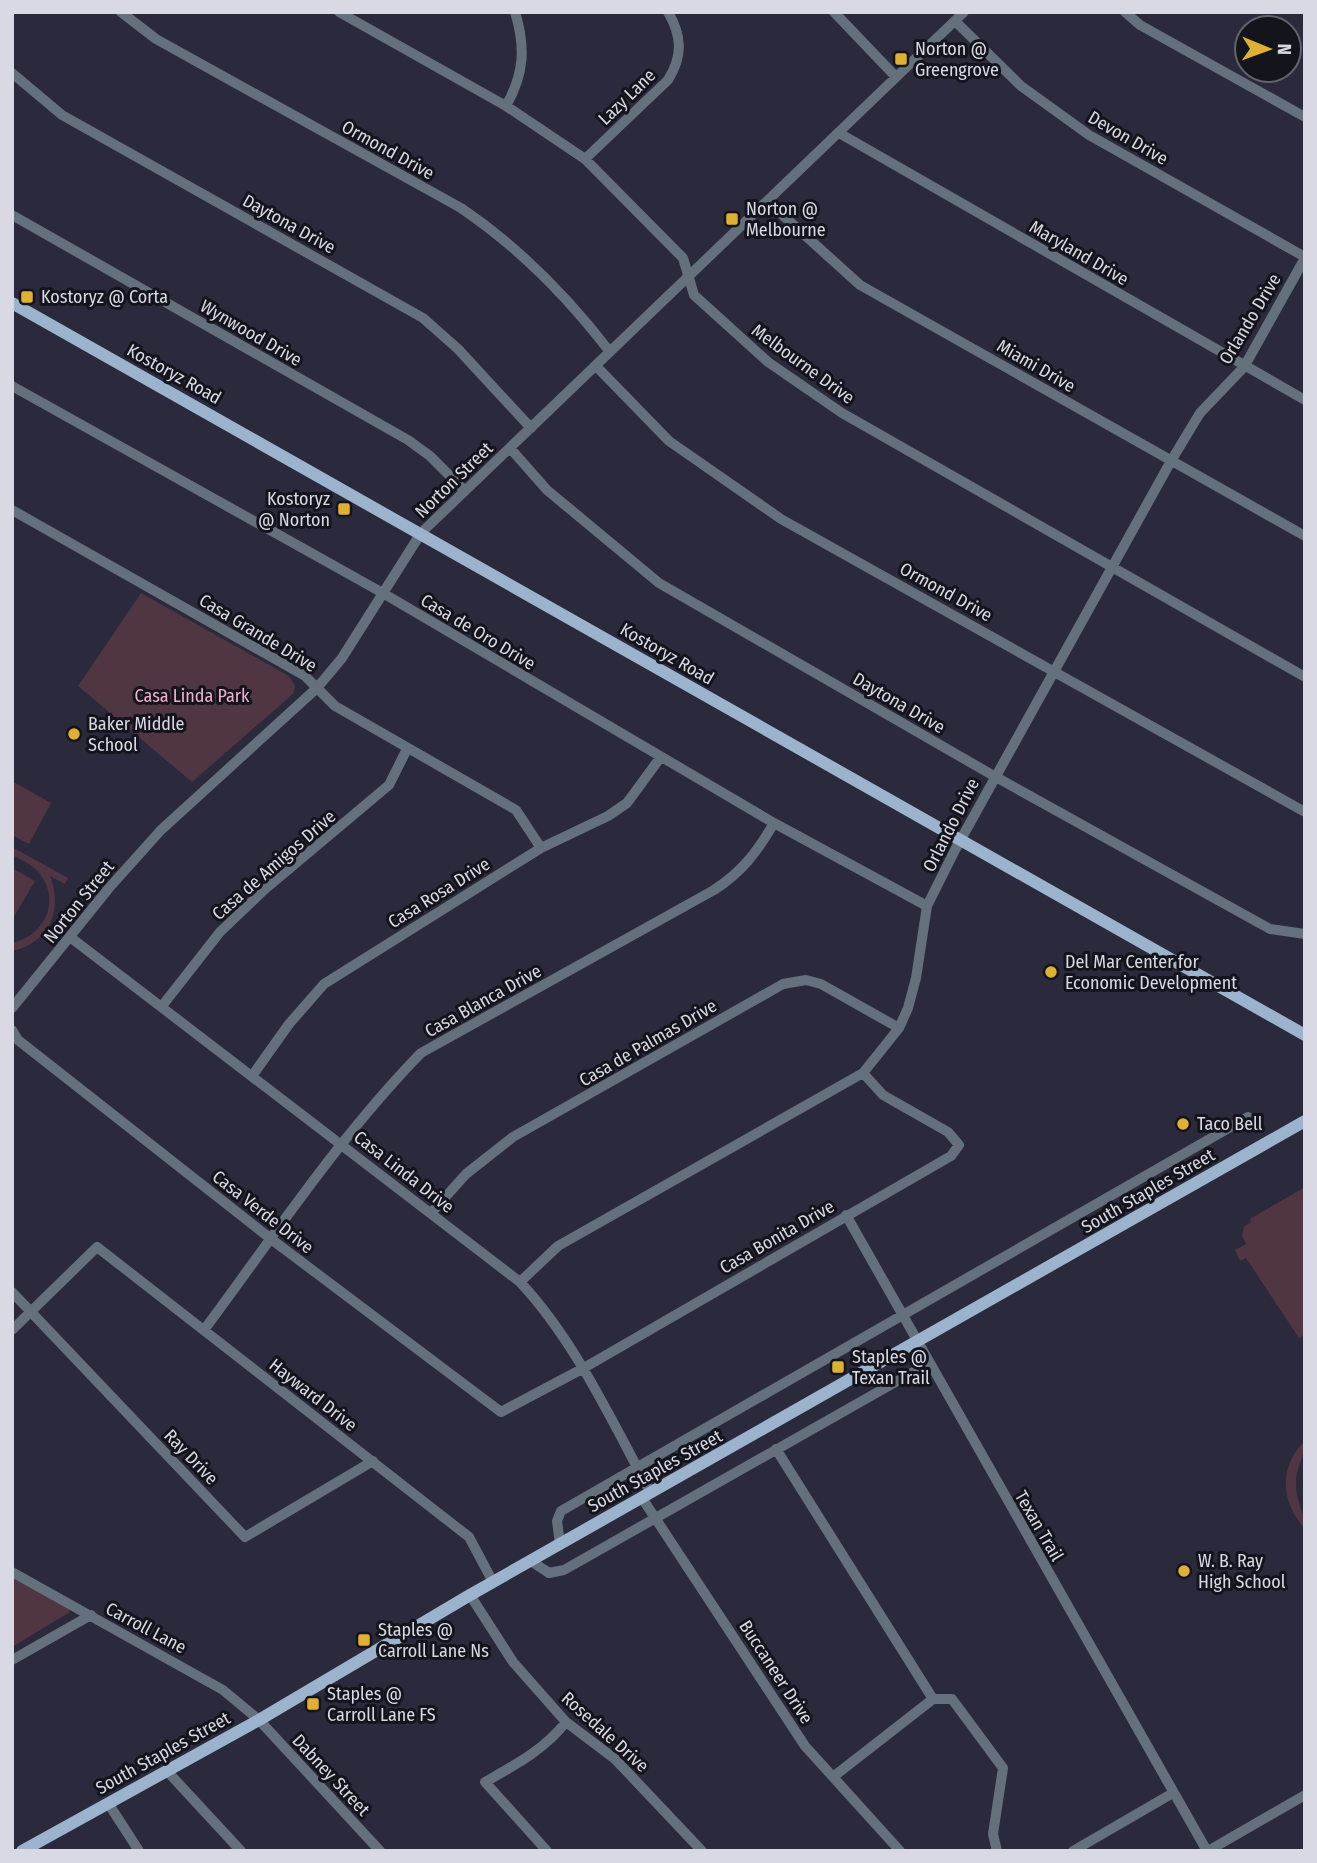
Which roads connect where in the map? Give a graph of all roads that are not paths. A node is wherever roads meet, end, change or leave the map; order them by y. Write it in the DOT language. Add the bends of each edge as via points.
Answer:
graph roads {
  1 [pos="121,12"];
  2 [pos="339,12"];
  3 [pos="515,12"];
  4 [pos="668,12"];
  5 [pos="834,12"];
  6 [pos="964,12"];
  7 [pos="1125,12"];
  8 [pos="955,21"];
  9 [pos="12,73"];
  10 [pos="897,77"];
  11 [pos="506,106"];
  12 [pos="1305,117"];
  13 [pos="839,132"];
  14 [pos="585,159"];
  15 [pos="767,201"];
  16 [pos="12,215"];
  17 [pos="1305,257"];
  18 [pos="687,278"];
  19 [pos="12,303"];
  20 [pos="610,352"];
  21 [pos="596,366"];
  22 [pos="1244,367"];
  23 [pos="12,386"];
  24 [pos="1305,400"];
  25 [pos="531,428"];
  26 [pos="510,448"];
  27 [pos="1171,461"];
  28 [pos="465,491"];
  29 [pos="12,510"];
  30 [pos="421,533"];
  31 [pos="1305,536"];
  32 [pos="1112,566"];
  33 [pos="381,592"];
  34 [pos="1055,671"];
  35 [pos="1305,677"];
  36 [pos="317,688"];
  37 [pos="407,749"];
  38 [pos="660,758"];
  39 [pos="994,776"];
  40 [pos="1305,813"];
  41 [pos="774,823"];
  42 [pos="959,841"];
  43 [pos="541,848"];
  44 [pos="927,906"];
  45 [pos="1305,934"];
  46 [pos="70,937"];
  47 [pos="162,1006"];
  48 [pos="12,1008"];
  49 [pos="899,1028"];
  50 [pos="12,1030"];
  51 [pos="1305,1035"];
  52 [pos="863,1073"];
  53 [pos="252,1076"];
  54 [pos="1248,1118"];
  55 [pos="1305,1121"];
  56 [pos="342,1143"];
  57 [pos="432,1212"];
  58 [pos="846,1215"];
  59 [pos="271,1239"];
  60 [pos="520,1282"];
  61 [pos="12,1292"];
  62 [pos="31,1312"];
  63 [pos="902,1316"];
  64 [pos="12,1330"];
  65 [pos="204,1330"];
  66 [pos="918,1343"];
  67 [pos="929,1363"];
  68 [pos="582,1369"];
  69 [pos="501,1412"];
  70 [pos="776,1449"];
  71 [pos="373,1461"];
  72 [pos="637,1468"];
  73 [pos="647,1496"];
  74 [pos="655,1518"];
  75 [pos="560,1544"];
  76 [pos="531,1561"];
  77 [pos="12,1572"];
  78 [pos="493,1582"];
  79 [pos="470,1595"];
  80 [pos="91,1615"];
  81 [pos="12,1660"];
  82 [pos="933,1699"];
  83 [pos="259,1720"];
  84 [pos="566,1722"];
  85 [pos="167,1770"];
  86 [pos="833,1777"];
  87 [pos="1173,1793"];
  88 [pos="1305,1795"];
  89 [pos="108,1803"];
  90 [pos="22,1851"];
  91 [pos="139,1851"];
  92 [pos="241,1851"];
  93 [pos="380,1851"];
  94 [pos="547,1851"];
  95 [pos="702,1851"];
  96 [pos="900,1851"];
  97 [pos="997,1851"];
  98 [pos="1073,1851"];
  99 [pos="1208,1851"];
  1 -- 20 [label="street, Ormond Drive" via="156,39 491,228 578,310"];
  2 -- 11 [label="street, Melbourne Drive"];
  3 -- 11 [label="street" via="524,61"];
  4 -- 14 [label="street, Lazy Lane" via="677,27 678,64 668,80"];
  5 -- 10 [label="street"];
  6 -- 8 [label="street, Norton Street"];
  7 -- 12 [label="street" via="1140,25"];
  8 -- 10 [label="street, Norton Street"];
  8 -- 17 [label="street, Devon Drive" via="1021,86 1089,135"];
  9 -- 25 [label="street, Daytona Drive" via="62,115 424,318"];
  10 -- 13 [label="street, Norton Street"];
  11 -- 14 [label="street, Melbourne Drive"];
  13 -- 15 [label="street, Norton Street"];
  13 -- 22 [label="street, Maryland Drive"];
  14 -- 18 [label="street, Melbourne Drive" via="683,258"];
  15 -- 18 [label="street, Norton Street"];
  15 -- 27 [label="street, Miami Drive" via="860,285"];
  16 -- 28 [label="street, Wynwood Drive" via="408,440"];
  17 -- 22 [label="street, Orlando Drive"];
  18 -- 20 [label="street, Norton Street"];
  18 -- 32 [label="street, Melbourne Drive" via="694,295 735,334 832,406"];
  19 -- 30 [label="main road, Kostoryz Road"];
  20 -- 21 [label="street, Norton Street"];
  21 -- 25 [label="street, Norton Street"];
  21 -- 34 [label="street, Ormond Drive" via="669,441 726,483 781,519"];
  22 -- 24 [label="street, Maryland Drive"];
  22 -- 27 [label="street, Orlando Drive" via="1200,413"];
  23 -- 33 [label="street, Casa de Oro Drive"];
  25 -- 26 [label="street, Norton Street"];
  26 -- 28 [label="street, Norton Street"];
  26 -- 39 [label="street, Daytona Drive" via="547,490 659,583"];
  27 -- 31 [label="street, Miami Drive"];
  27 -- 32 [label="street, Orlando Drive"];
  28 -- 30 [label="street, Norton Street"];
  29 -- 36 [label="street, Casa Grande Drive" via="305,676"];
  30 -- 33 [label="street, Norton Street"];
  30 -- 42 [label="main road, Kostoryz Road"];
  32 -- 34 [label="street, Orlando Drive"];
  32 -- 35 [label="street, Melbourne Drive"];
  33 -- 36 [label="street, Norton Street" via="342,658"];
  33 -- 38 [label="street, Casa de Oro Drive"];
  34 -- 39 [label="street, Orlando Drive"];
  34 -- 40 [label="street, Ormond Drive"];
  36 -- 37 [label="street, Casa Grande Drive" via="335,706"];
  36 -- 46 [label="street, Norton Street" via="161,830"];
  37 -- 43 [label="street, Casa Grande Drive" via="516,810"];
  37 -- 47 [label="street, Casa de Amigos Drive" via="389,785 220,932"];
  38 -- 41 [label="street, Casa de Oro Drive"];
  38 -- 43 [label="street, Casa Rosa Drive" via="627,803"];
  39 -- 42 [label="street, Orlando Drive"];
  39 -- 45 [label="street, Daytona Drive" via="1270,929"];
  41 -- 44 [label="street, Casa de Oro Drive"];
  41 -- 56 [label="street, Casa Blanca Drive" via="757,853 714,890 421,1053"];
  42 -- 44 [label="street, Orlando Drive"];
  42 -- 51 [label="main road, Kostoryz Road"];
  43 -- 53 [label="street, Casa Rosa Drive" via="324,984"];
  44 -- 49 [label="street, Orlando Drive" via="916,978"];
  46 -- 47 [label="street, Casa Linda Drive"];
  46 -- 48 [label="street, Norton Street"];
  47 -- 53 [label="street, Casa Linda Drive"];
  49 -- 52 [label="street, Orlando Drive"];
  49 -- 57 [label="street, Casa de Palmas Drive" via="821,984 806,979 783,984 513,1137 466,1174"];
  50 -- 59 [label="street, Casa Verde Drive" via="18,1040"];
  52 -- 58 [label="street, Casa Bonita Drive" via="883,1095 948,1132 959,1145 951,1156"];
  52 -- 60 [label="street, Orlando Drive" via="558,1246"];
  53 -- 56 [label="street, Casa Linda Drive"];
  54 -- 63 [label="street"];
  55 -- 66 [label="main road, South Staples Street"];
  56 -- 57 [label="street, Casa Linda Drive"];
  56 -- 59 [label="street, Casa Blanca Drive"];
  57 -- 60 [label="street, Casa Linda Drive"];
  58 -- 63 [label="street, Texan Trail"];
  58 -- 68 [label="street, Casa Bonita Drive"];
  59 -- 65 [label="street, Casa Blanca Drive"];
  59 -- 69 [label="street, Casa Verde Drive"];
  60 -- 68 [label="street, Casa Linda Drive" via="544,1308"];
  61 -- 62 [label="street, Ray Drive"];
  62 -- 64 [label="street"];
  62 -- 65 [label="street, Hayward Drive" via="97,1247"];
  62 -- 71 [label="street, Ray Drive" via="246,1537"];
  63 -- 66 [label="street, Texan Trail"];
  63 -- 72 [label="street"];
  65 -- 71 [label="street, Hayward Drive"];
  66 -- 67 [label="street, Texan Trail"];
  66 -- 73 [label="main road, South Staples Street"];
  67 -- 70 [label="street"];
  67 -- 87 [label="street, Texan Trail"];
  68 -- 69 [label="street, Casa Bonita Drive"];
  68 -- 72 [label="street, Casa Linda Drive"];
  70 -- 74 [label="street"];
  70 -- 82 [label="street"];
  71 -- 78 [label="street, Hayward Drive" via="469,1537"];
  72 -- 73 [label="street, Casa Linda Drive"];
  72 -- 75 [label="street" via="561,1511 556,1521"];
  73 -- 74 [label="street, Buccaneer Drive"];
  73 -- 75 [label="main road, South Staples Street"];
  74 -- 76 [label="street" via="564,1570 549,1573"];
  74 -- 86 [label="street, Buccaneer Drive" via="805,1746"];
  75 -- 76 [label="main road, South Staples Street"];
  76 -- 78 [label="main road, South Staples Street"];
  77 -- 80 [label="street, Carroll Lane"];
  78 -- 79 [label="main road, South Staples Street"];
  79 -- 83 [label="main road, South Staples Street"];
  79 -- 84 [label="street, Rosedale Drive" via="513,1662"];
  80 -- 81 [label="street"];
  80 -- 83 [label="street, Carroll Lane" via="192,1670"];
  82 -- 86 [label="street"];
  82 -- 97 [label="street" via="952,1699 1003,1768 993,1834"];
  83 -- 85 [label="main road, South Staples Street"];
  83 -- 93 [label="street, Dabney Street"];
  84 -- 94 [label="street" via="553,1739 485,1782"];
  84 -- 95 [label="street, Rosedale Drive" via="615,1759"];
  85 -- 89 [label="main road, South Staples Street"];
  85 -- 92 [label="street"];
  86 -- 96 [label="street, Buccaneer Drive"];
  87 -- 98 [label="street"];
  87 -- 99 [label="street, Texan Trail"];
  88 -- 99 [label="street"];
  89 -- 90 [label="main road, South Staples Street"];
  89 -- 91 [label="street"];
}
